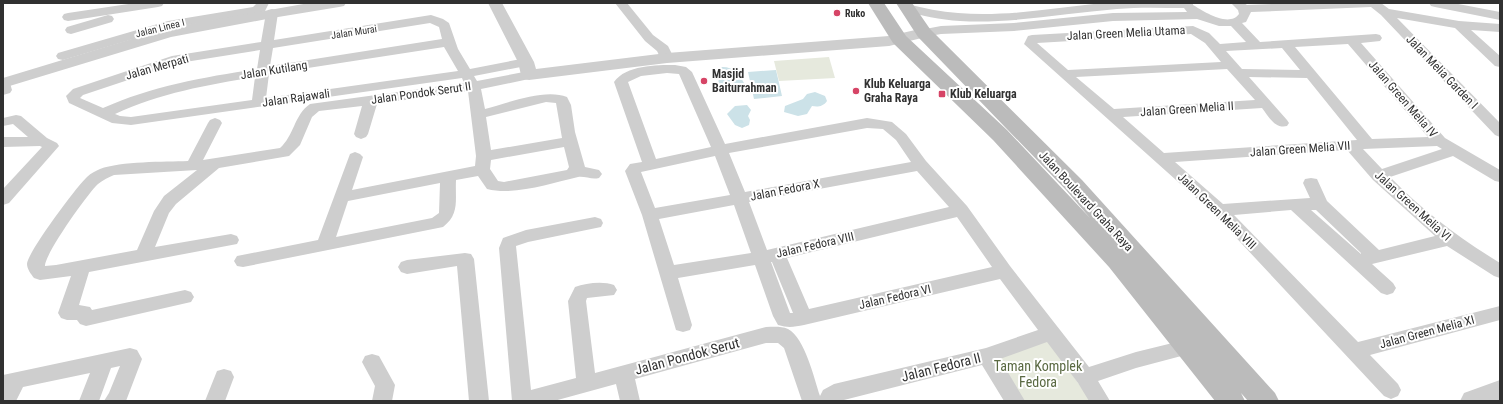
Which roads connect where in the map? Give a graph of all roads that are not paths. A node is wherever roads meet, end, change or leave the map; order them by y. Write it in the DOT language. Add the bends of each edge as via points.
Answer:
graph roads {
  1 [pos="158,3"];
  2 [pos="339,3"];
  3 [pos="495,3"];
  4 [pos="622,3"];
  5 [pos="876,3"];
  6 [pos="1374,3"];
  7 [pos="1435,3"];
  8 [pos="1188,4"];
  9 [pos="1449,4"];
  10 [pos="138,5"];
  11 [pos="906,5"];
  12 [pos="1243,5"];
  13 [pos="271,8"];
  14 [pos="1061,10"];
  15 [pos="1385,12"];
  16 [pos="1197,15"];
  17 [pos="1500,16"];
  18 [pos="68,17"];
  19 [pos="1072,21"];
  20 [pos="1228,22"];
  21 [pos="1459,25"];
  22 [pos="1500,28"];
  23 [pos="71,30"];
  24 [pos="926,34"];
  25 [pos="1376,38"];
  26 [pos="900,39"];
  27 [pos="1352,40"];
  28 [pos="449,42"];
  29 [pos="1030,44"];
  30 [pos="1286,44"];
  31 [pos="267,45"];
  32 [pos="1251,46"];
  33 [pos="1218,48"];
  34 [pos="665,54"];
  35 [pos="63,56"];
  36 [pos="1500,63"];
  37 [pos="528,68"];
  38 [pos="1235,69"];
  39 [pos="261,72"];
  40 [pos="465,74"];
  41 [pos="1065,74"];
  42 [pos="1310,74"];
  43 [pos="3,86"];
  44 [pos="473,86"];
  45 [pos="73,96"];
  46 [pos="371,101"];
  47 [pos="258,103"];
  48 [pos="1265,104"];
  49 [pos="102,114"];
  50 [pos="1108,114"];
  51 [pos="478,115"];
  52 [pos="3,122"];
  53 [pos="215,123"];
  54 [pos="1282,123"];
  55 [pos="1500,132"];
  56 [pos="361,134"];
  57 [pos="569,136"];
  58 [pos="42,141"];
  59 [pos="1440,141"];
  60 [pos="3,142"];
  61 [pos="1368,144"];
  62 [pos="1352,146"];
  63 [pos="720,150"];
  64 [pos="1454,150"];
  65 [pos="355,157"];
  66 [pos="483,158"];
  67 [pos="1161,158"];
  68 [pos="214,164"];
  69 [pos="650,164"];
  70 [pos="193,165"];
  71 [pos="921,165"];
  72 [pos="576,171"];
  73 [pos="594,174"];
  74 [pos="448,176"];
  75 [pos="1378,176"];
  76 [pos="1500,177"];
  77 [pos="1311,183"];
  78 [pos="341,197"];
  79 [pos="3,199"];
  80 [pos="740,199"];
  81 [pos="1295,204"];
  82 [pos="1320,204"];
  83 [pos="961,210"];
  84 [pos="1220,210"];
  85 [pos="650,215"];
  86 [pos="594,223"];
  87 [pos="1449,239"];
  88 [pos="231,240"];
  89 [pos="324,246"];
  90 [pos="143,255"];
  91 [pos="769,256"];
  92 [pos="1376,257"];
  93 [pos="1356,258"];
  94 [pos="243,261"];
  95 [pos="407,267"];
  96 [pos="82,268"];
  97 [pos="1004,271"];
  98 [pos="1500,272"];
  99 [pos="668,273"];
  100 [pos="1387,288"];
  101 [pos="608,290"];
  102 [pos="185,297"];
  103 [pos="1500,313"];
  104 [pos="804,318"];
  105 [pos="683,325"];
  106 [pos="1050,333"];
  107 [pos="1211,341"];
  108 [pos="1186,348"];
  109 [pos="1355,351"];
  110 [pos="987,356"];
  111 [pos="104,361"];
  112 [pos="372,362"];
  113 [pos="624,374"];
  114 [pos="224,377"];
  115 [pos="1085,377"];
  116 [pos="9,382"];
  117 [pos="586,383"];
  118 [pos="1391,390"];
  119 [pos="1500,391"];
  120 [pos="824,399"];
  121 [pos="6,401"];
  122 [pos="89,401"];
  123 [pos="114,401"];
  124 [pos="216,401"];
  125 [pos="382,401"];
  126 [pos="479,401"];
  127 [pos="522,401"];
  128 [pos="630,401"];
  129 [pos="1015,401"];
  130 [pos="1100,401"];
  131 [pos="1231,401"];
  132 [pos="1265,401"];
  133 [pos="1475,401"];
  1 -- 10 [label="street"];
  2 -- 13 [label="street"];
  3 -- 37 [label="street"];
  4 -- 34 [label="street"];
  5 -- 26 [label="main road, Jalan Boulevard Graha Raya"];
  6 -- 12 [label="street"];
  6 -- 15 [label="street, Jalan Melia Garden I"];
  7 -- 9 [label="street"];
  8 -- 14 [label="street" via="1120,5"];
  8 -- 16 [label="street"];
  9 -- 17 [label="street"];
  10 -- 18 [label="street"];
  10 -- 23 [label="street" via="124,14"];
  11 -- 14 [label="street" via="948,17 996,18"];
  11 -- 24 [label="main road, Jalan Boulevard Graha Raya"];
  12 -- 20 [label="street" via="1244,17"];
  13 -- 31 [label="street"];
  13 -- 35 [label="street, Jalan Linea I" via="168,25"];
  13 -- 43 [label="street" via="168,33"];
  14 -- 19 [label="street"];
  15 -- 21 [label="street"];
  15 -- 55 [label="street, Jalan Melia Garden I"];
  16 -- 19 [label="street" via="1113,17"];
  16 -- 20 [label="street" via="1209,20"];
  19 -- 24 [label="street" via="1014,27 941,30"];
  20 -- 32 [label="street"];
  21 -- 22 [label="street"];
  21 -- 36 [label="street"];
  24 -- 26 [label="main road" via="925,39 909,43"];
  24 -- 107 [label="main road, Jalan Boulevard Graha Raya" via="1074,185"];
  25 -- 27 [label="street"];
  26 -- 34 [label="street"];
  26 -- 108 [label="main road, Jalan Boulevard Graha Raya" via="1010,145 1117,262"];
  27 -- 30 [label="street"];
  27 -- 59 [label="street, Jalan Green Melia IV"];
  28 -- 31 [label="street, Jalan Murai" via="445,26 431,19"];
  28 -- 39 [label="street, Jalan Kutilang"];
  28 -- 40 [label="street"];
  29 -- 33 [label="street, Jalan Green Melia Utama" via="1032,38 1194,30"];
  29 -- 41 [label="street, Jalan Green Melia VIII"];
  30 -- 32 [label="street"];
  30 -- 42 [label="street"];
  31 -- 39 [label="street"];
  31 -- 45 [label="street, Jalan Merpati" via="177,59 78,92"];
  32 -- 33 [label="street"];
  33 -- 38 [label="street, Jalan Green Melia Utama"];
  34 -- 37 [label="street"];
  37 -- 40 [label="street, Jalan Rajawali"];
  37 -- 44 [label="street, Jalan Pondok Serut II"];
  38 -- 41 [label="street"];
  38 -- 42 [label="street"];
  38 -- 48 [label="street, Jalan Green Melia Utama"];
  39 -- 47 [label="street"];
  39 -- 49 [label="street, Jalan Kutilang" via="172,88 124,103"];
  40 -- 44 [label="street"];
  40 -- 47 [label="street, Jalan Rajawali"];
  41 -- 50 [label="street, Jalan Green Melia VIII"];
  42 -- 61 [label="street"];
  44 -- 46 [label="street, Jalan Pondok Serut II"];
  44 -- 51 [label="street"];
  45 -- 49 [label="street, Jalan Rajawali" via="74,100"];
  46 -- 56 [label="street"];
  46 -- 68 [label="street, Jalan Pondok Serut II" via="313,108 287,151"];
  47 -- 49 [label="street, Jalan Rajawali" via="131,121 117,120"];
  48 -- 50 [label="street, Jalan Green Melia II"];
  48 -- 54 [label="street, Jalan Green Melia Utama"];
  50 -- 67 [label="street, Jalan Green Melia VIII"];
  51 -- 57 [label="street" via="546,98 557,98 562,100 564,105"];
  51 -- 66 [label="street"];
  52 -- 58 [label="street" via="16,119"];
  53 -- 70 [label="street"];
  57 -- 66 [label="street"];
  57 -- 72 [label="street"];
  58 -- 60 [label="street"];
  58 -- 79 [label="street" via="52,146"];
  59 -- 61 [label="street, Jalan Green Melia VII"];
  59 -- 64 [label="street, Jalan Green Melia IV"];
  61 -- 62 [label="street, Jalan Green Melia VII"];
  62 -- 67 [label="street, Jalan Green Melia VII"];
  62 -- 75 [label="street, Jalan Green Melia VI"];
  63 -- 69 [label="street"];
  63 -- 69 [label="street" via="685,72 675,69 653,70 629,75 621,82"];
  63 -- 71 [label="street" via="880,123 893,129 901,137"];
  63 -- 80 [label="street"];
  64 -- 75 [label="street"];
  64 -- 76 [label="street, Jalan Green Melia IV"];
  65 -- 78 [label="street"];
  66 -- 72 [label="street" via="493,185 500,188 572,174"];
  66 -- 74 [label="street"];
  67 -- 84 [label="street, Jalan Green Melia VIII"];
  68 -- 70 [label="street"];
  68 -- 90 [label="street" via="170,200 162,211"];
  69 -- 85 [label="street" via="634,168 633,171"];
  70 -- 96 [label="street" via="114,170 91,182 36,260 35,266 40,272"];
  71 -- 80 [label="street, Jalan Fedora X"];
  71 -- 83 [label="street"];
  72 -- 73 [label="street"];
  74 -- 78 [label="street"];
  74 -- 89 [label="street" via="447,213 437,223"];
  75 -- 87 [label="street, Jalan Green Melia VI"];
  77 -- 82 [label="street"];
  78 -- 89 [label="street"];
  80 -- 85 [label="street, Jalan Fedora X"];
  80 -- 91 [label="street"];
  81 -- 82 [label="street"];
  81 -- 84 [label="street"];
  81 -- 93 [label="street"];
  82 -- 92 [label="street"];
  83 -- 91 [label="street, Jalan Fedora VIII"];
  83 -- 97 [label="street"];
  84 -- 109 [label="street, Jalan Green Melia VIII"];
  85 -- 99 [label="street"];
  86 -- 127 [label="street" via="526,236 509,242 507,248"];
  87 -- 92 [label="street"];
  87 -- 98 [label="street, Jalan Green Melia VI"];
  88 -- 90 [label="street"];
  89 -- 94 [label="street"];
  90 -- 96 [label="street"];
  91 -- 99 [label="street, Jalan Fedora VIII"];
  91 -- 104 [label="street"];
  91 -- 104 [label="street, Jalan Fedora VI" via="782,316 790,321"];
  92 -- 93 [label="street"];
  93 -- 100 [label="street"];
  95 -- 126 [label="street" via="465,259"];
  96 -- 102 [label="street" via="67,313 84,312 86,319"];
  97 -- 104 [label="street, Jalan Fedora VI"];
  97 -- 106 [label="street"];
  99 -- 105 [label="street"];
  101 -- 117 [label="street" via="582,292 577,301"];
  103 -- 109 [label="street, Jalan Green Melia XI"];
  106 -- 110 [label="street, Jalan Fedora II"];
  106 -- 115 [label="street"];
  107 -- 108 [label="street"];
  107 -- 132 [label="main road, Jalan Boulevard Graha Raya"];
  108 -- 115 [label="street" via="1136,360"];
  108 -- 131 [label="main road, Jalan Boulevard Graha Raya"];
  109 -- 118 [label="street, Jalan Green Melia VIII"];
  110 -- 120 [label="street, Jalan Fedora II" via="834,393"];
  110 -- 129 [label="street"];
  111 -- 116 [label="street"];
  111 -- 122 [label="street"];
  111 -- 123 [label="street" via="132,357"];
  112 -- 125 [label="street" via="385,385"];
  113 -- 117 [label="street, Jalan Pondok Serut"];
  113 -- 120 [label="street, Jalan Pondok Serut" via="766,335 782,335 792,344"];
  113 -- 128 [label="street"];
  114 -- 124 [label="street"];
  115 -- 130 [label="street"];
  116 -- 121 [label="street"];
  117 -- 127 [label="street, Jalan Pondok Serut"];
  119 -- 133 [label="street"];
}
